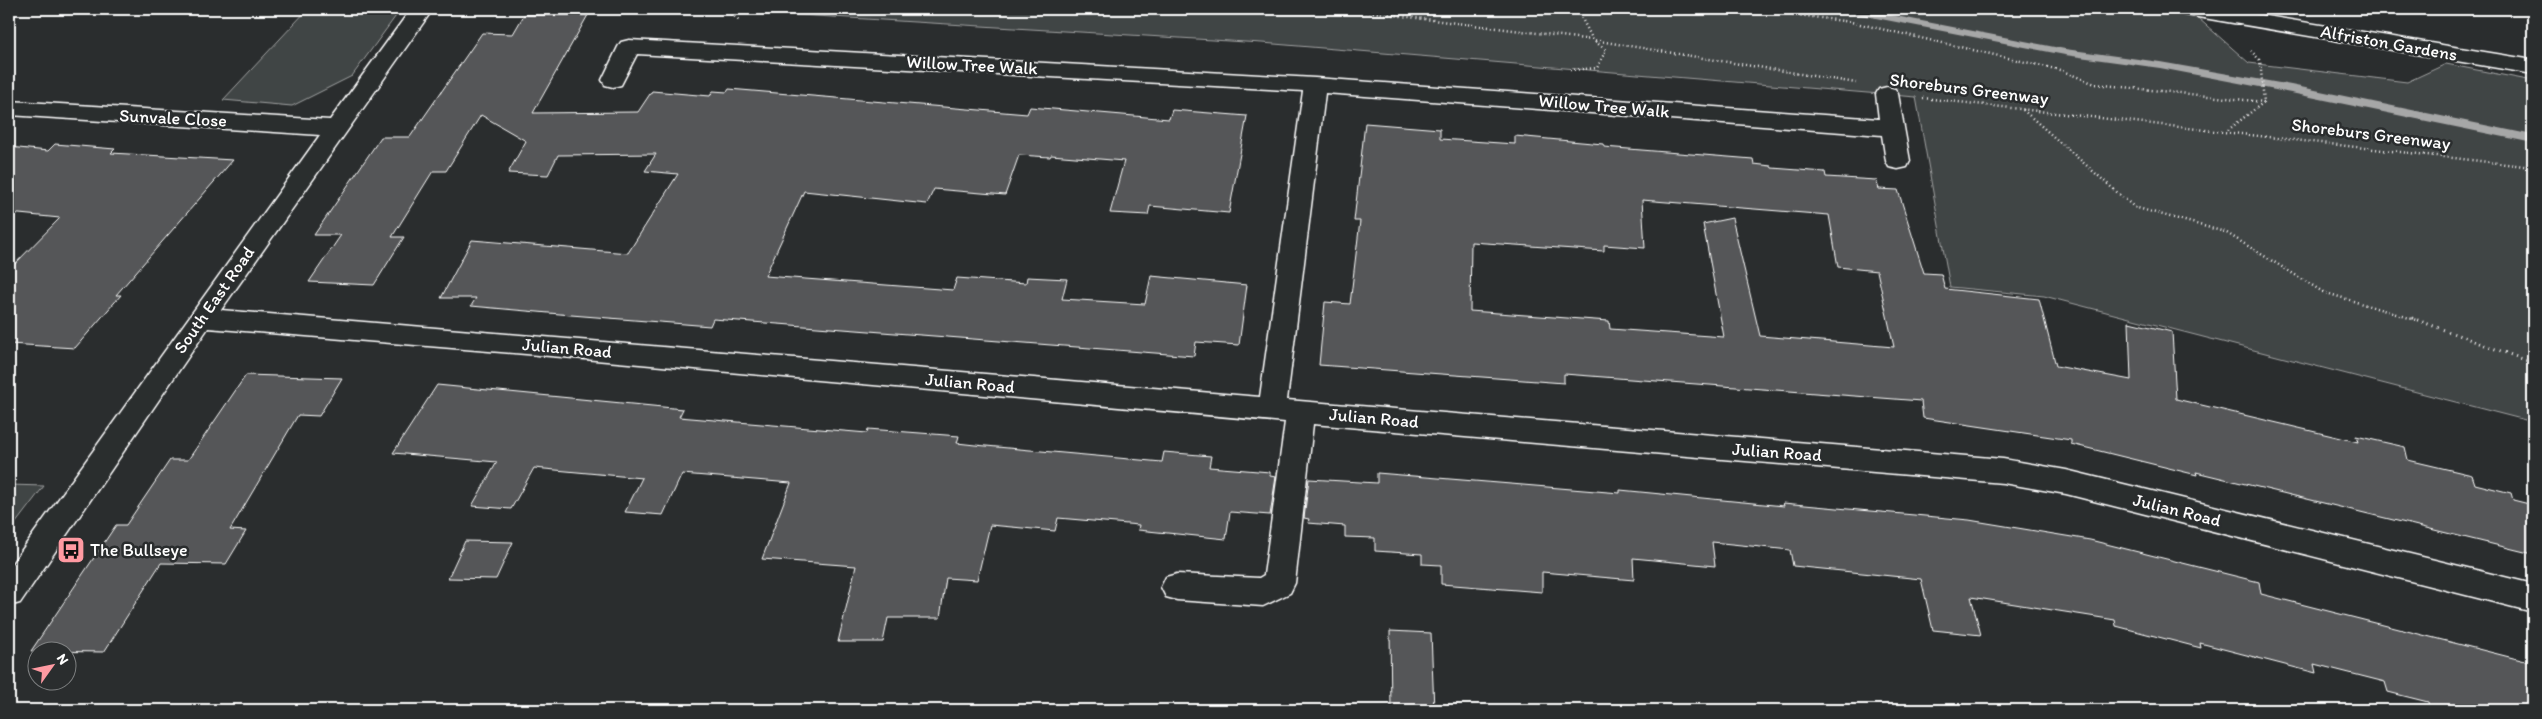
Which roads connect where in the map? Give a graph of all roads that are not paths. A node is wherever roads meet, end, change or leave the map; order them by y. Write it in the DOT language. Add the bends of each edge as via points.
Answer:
graph roads {
  1 [pos="422,9"];
  2 [pos="2186,9"];
  3 [pos="639,26"];
  4 [pos="629,47"];
  5 [pos="2533,67"];
  6 [pos="613,80"];
  7 [pos="1315,85"];
  8 [pos="1887,94"];
  9 [pos="9,108"];
  10 [pos="338,128"];
  11 [pos="1892,128"];
  12 [pos="1898,161"];
  13 [pos="201,318"];
  14 [pos="1286,411"];
  15 [pos="1177,587"];
  16 [pos="9,594"];
  17 [pos="2533,598"];
  1 -- 10 [label="street, South East Road"];
  2 -- 5 [label="street, Alfriston Gardens"];
  3 -- 4 [label="street"];
  4 -- 6 [label="street"];
  4 -- 7 [label="street, Willow Tree Walk"];
  7 -- 11 [label="street, Willow Tree Walk"];
  7 -- 14 [label="street"];
  8 -- 11 [label="street"];
  9 -- 10 [label="street, Sunvale Close"];
  10 -- 13 [label="street, South East Road"];
  11 -- 12 [label="street"];
  13 -- 14 [label="street, Julian Road"];
  13 -- 16 [label="street, South East Road"];
  14 -- 15 [label="street" via="1279,583 1263,592"];
  14 -- 17 [label="street, Julian Road" via="2003,471 2066,482"];
}
